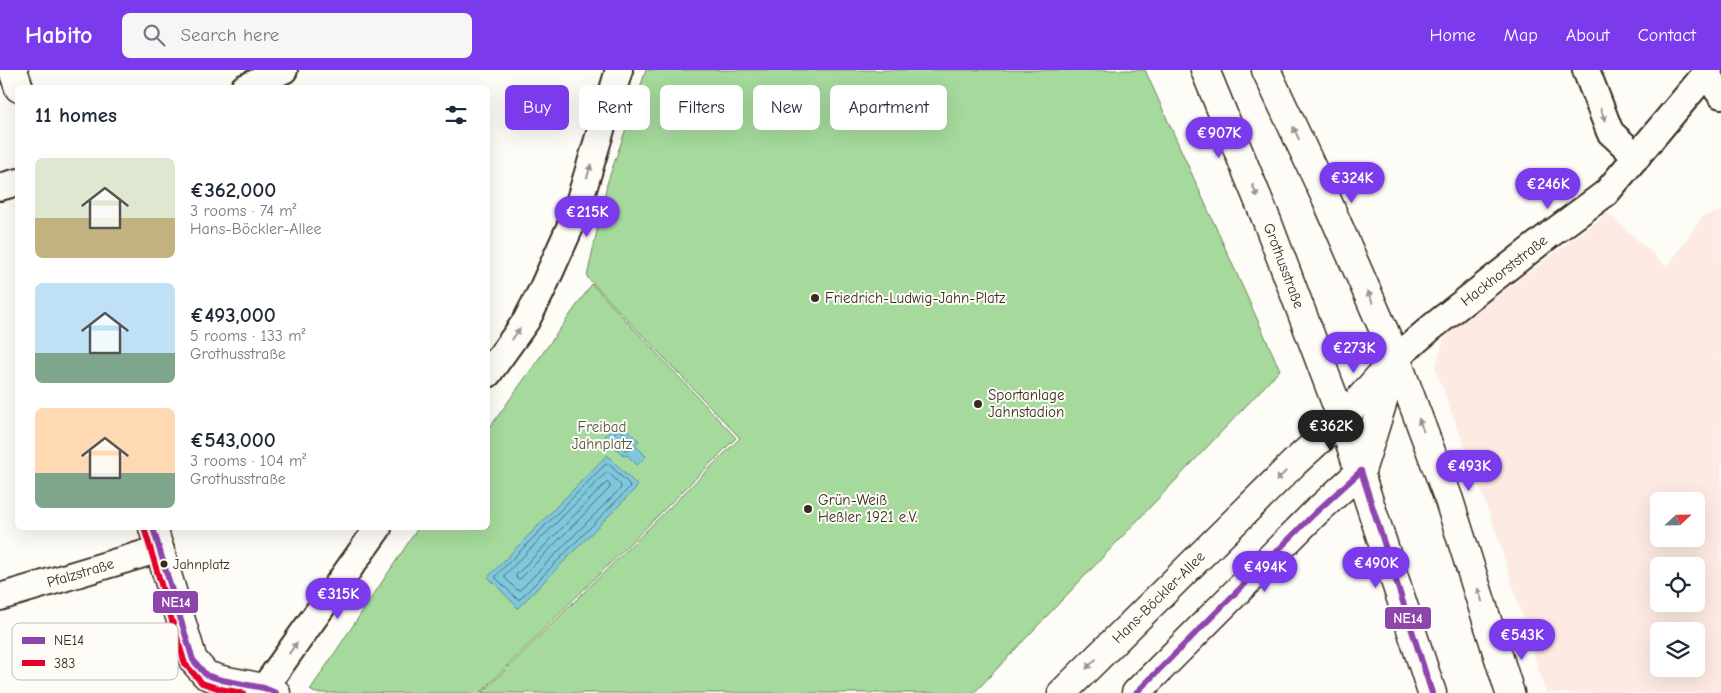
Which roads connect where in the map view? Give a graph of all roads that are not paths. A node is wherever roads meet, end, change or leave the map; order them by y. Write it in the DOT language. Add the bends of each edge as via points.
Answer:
graph roads {
  1 [pos="13,70"];
  2 [pos="284,70"];
  3 [pos="619,70"];
  4 [pos="1205,70"];
  5 [pos="1266,70"];
  6 [pos="1586,70"];
  7 [pos="1708,72"];
  8 [pos="18,85"];
  9 [pos="251,85"];
  10 [pos="1721,95"];
  11 [pos="1637,157"];
  12 [pos="15,183"];
  13 [pos="0,187"];
  14 [pos="1396,358"];
  15 [pos="490,371"];
  16 [pos="1342,418"];
  17 [pos="1361,471"];
  18 [pos="377,530"];
  19 [pos="156,538"];
  20 [pos="0,597"];
  21 [pos="220,687"];
  22 [pos="270,690"];
  23 [pos="1062,693"];
  24 [pos="1136,693"];
  25 [pos="1432,693"];
  26 [pos="1510,693"];
  1 -- 8 [label="main road"];
  2 -- 9 [label="street"];
  15 -- 3 [label="street, one-way" via="526,321 575,216"];
  4 -- 16 [label="main road, Grothusstraße, one-way" via="1267,220"];
  14 -- 5 [label="main road, one-way"];
  6 -- 11 [label="street, one-way" via="1610,132"];
  7 -- 10 [label="street"];
  7 -- 11 [label="street, Hackhorststraße"];
  11 -- 14 [label="street, Hackhorststraße" via="1606,193"];
  12 -- 13 [label="street"];
  14 -- 16 [label="main road, Hackhorststraße"];
  14 -- 17 [label="main road"];
  26 -- 14 [label="main road, one-way" via="1449,500"];
  16 -- 17 [label="main road, Grothusstraße"];
  16 -- 23 [label="main road, Hans-Böckler-Allee, one-way"];
  17 -- 24 [label="main road"];
  17 -- 25 [label="main road, Grothusstraße"];
  22 -- 18 [label="street, one-way"];
  19 -- 20 [label="street, Pfalzstraße"];
  19 -- 21 [label="main road" via="193,660"];
  21 -- 22 [label="main road"];
}
